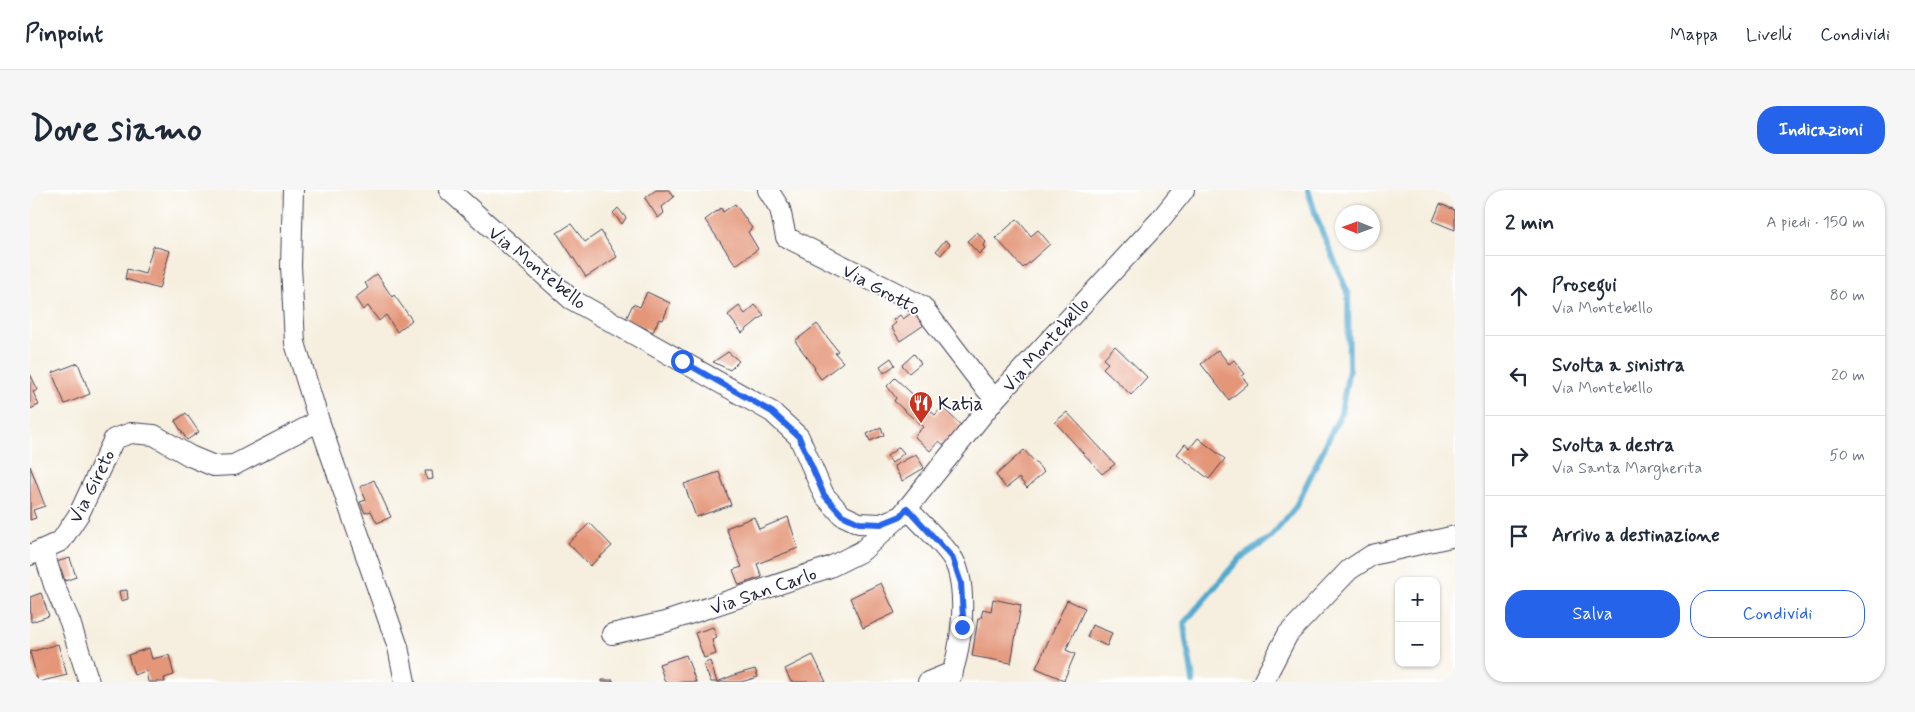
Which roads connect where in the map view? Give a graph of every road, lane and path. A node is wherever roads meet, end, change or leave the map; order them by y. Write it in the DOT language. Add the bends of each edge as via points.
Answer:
graph roads {
  1 [pos="293,190"];
  2 [pos="449,190"];
  3 [pos="768,190"];
  4 [pos="1184,190"];
  5 [pos="995,399"];
  6 [pos="319,422"];
  7 [pos="904,512"];
  8 [pos="1455,536"];
  9 [pos="37,552"];
  10 [pos="612,634"];
  11 [pos="950,677"];
  12 [pos="89,682"];
  13 [pos="405,682"];
  14 [pos="928,682"];
  15 [pos="1263,682"];
  1 -- 6 [label="street" via="291,266 295,343"];
  2 -- 7 [label="street, Via Montebello" via="571,299 772,412 799,437 824,495 842,515 859,523 881,524"];
  3 -- 5 [label="street, Via Grotto" via="780,209 786,237 922,306"];
  4 -- 5 [label="street, Via Montebello"];
  5 -- 7 [label="street, Via Montebello"];
  6 -- 9 [label="street, Via Gireto" via="234,465 214,466 154,435 131,433 114,439 79,514 62,541"];
  6 -- 13 [label="street" via="398,647"];
  7 -- 10 [label="street, Via San Carlo" via="862,552 830,567 665,622"];
  7 -- 11 [label="street" via="952,557 961,583 963,617"];
  8 -- 15 [label="street" via="1372,556 1349,570 1288,634"];
  9 -- 12 [label="street" via="70,622"];
  11 -- 14 [label="street"];
}
